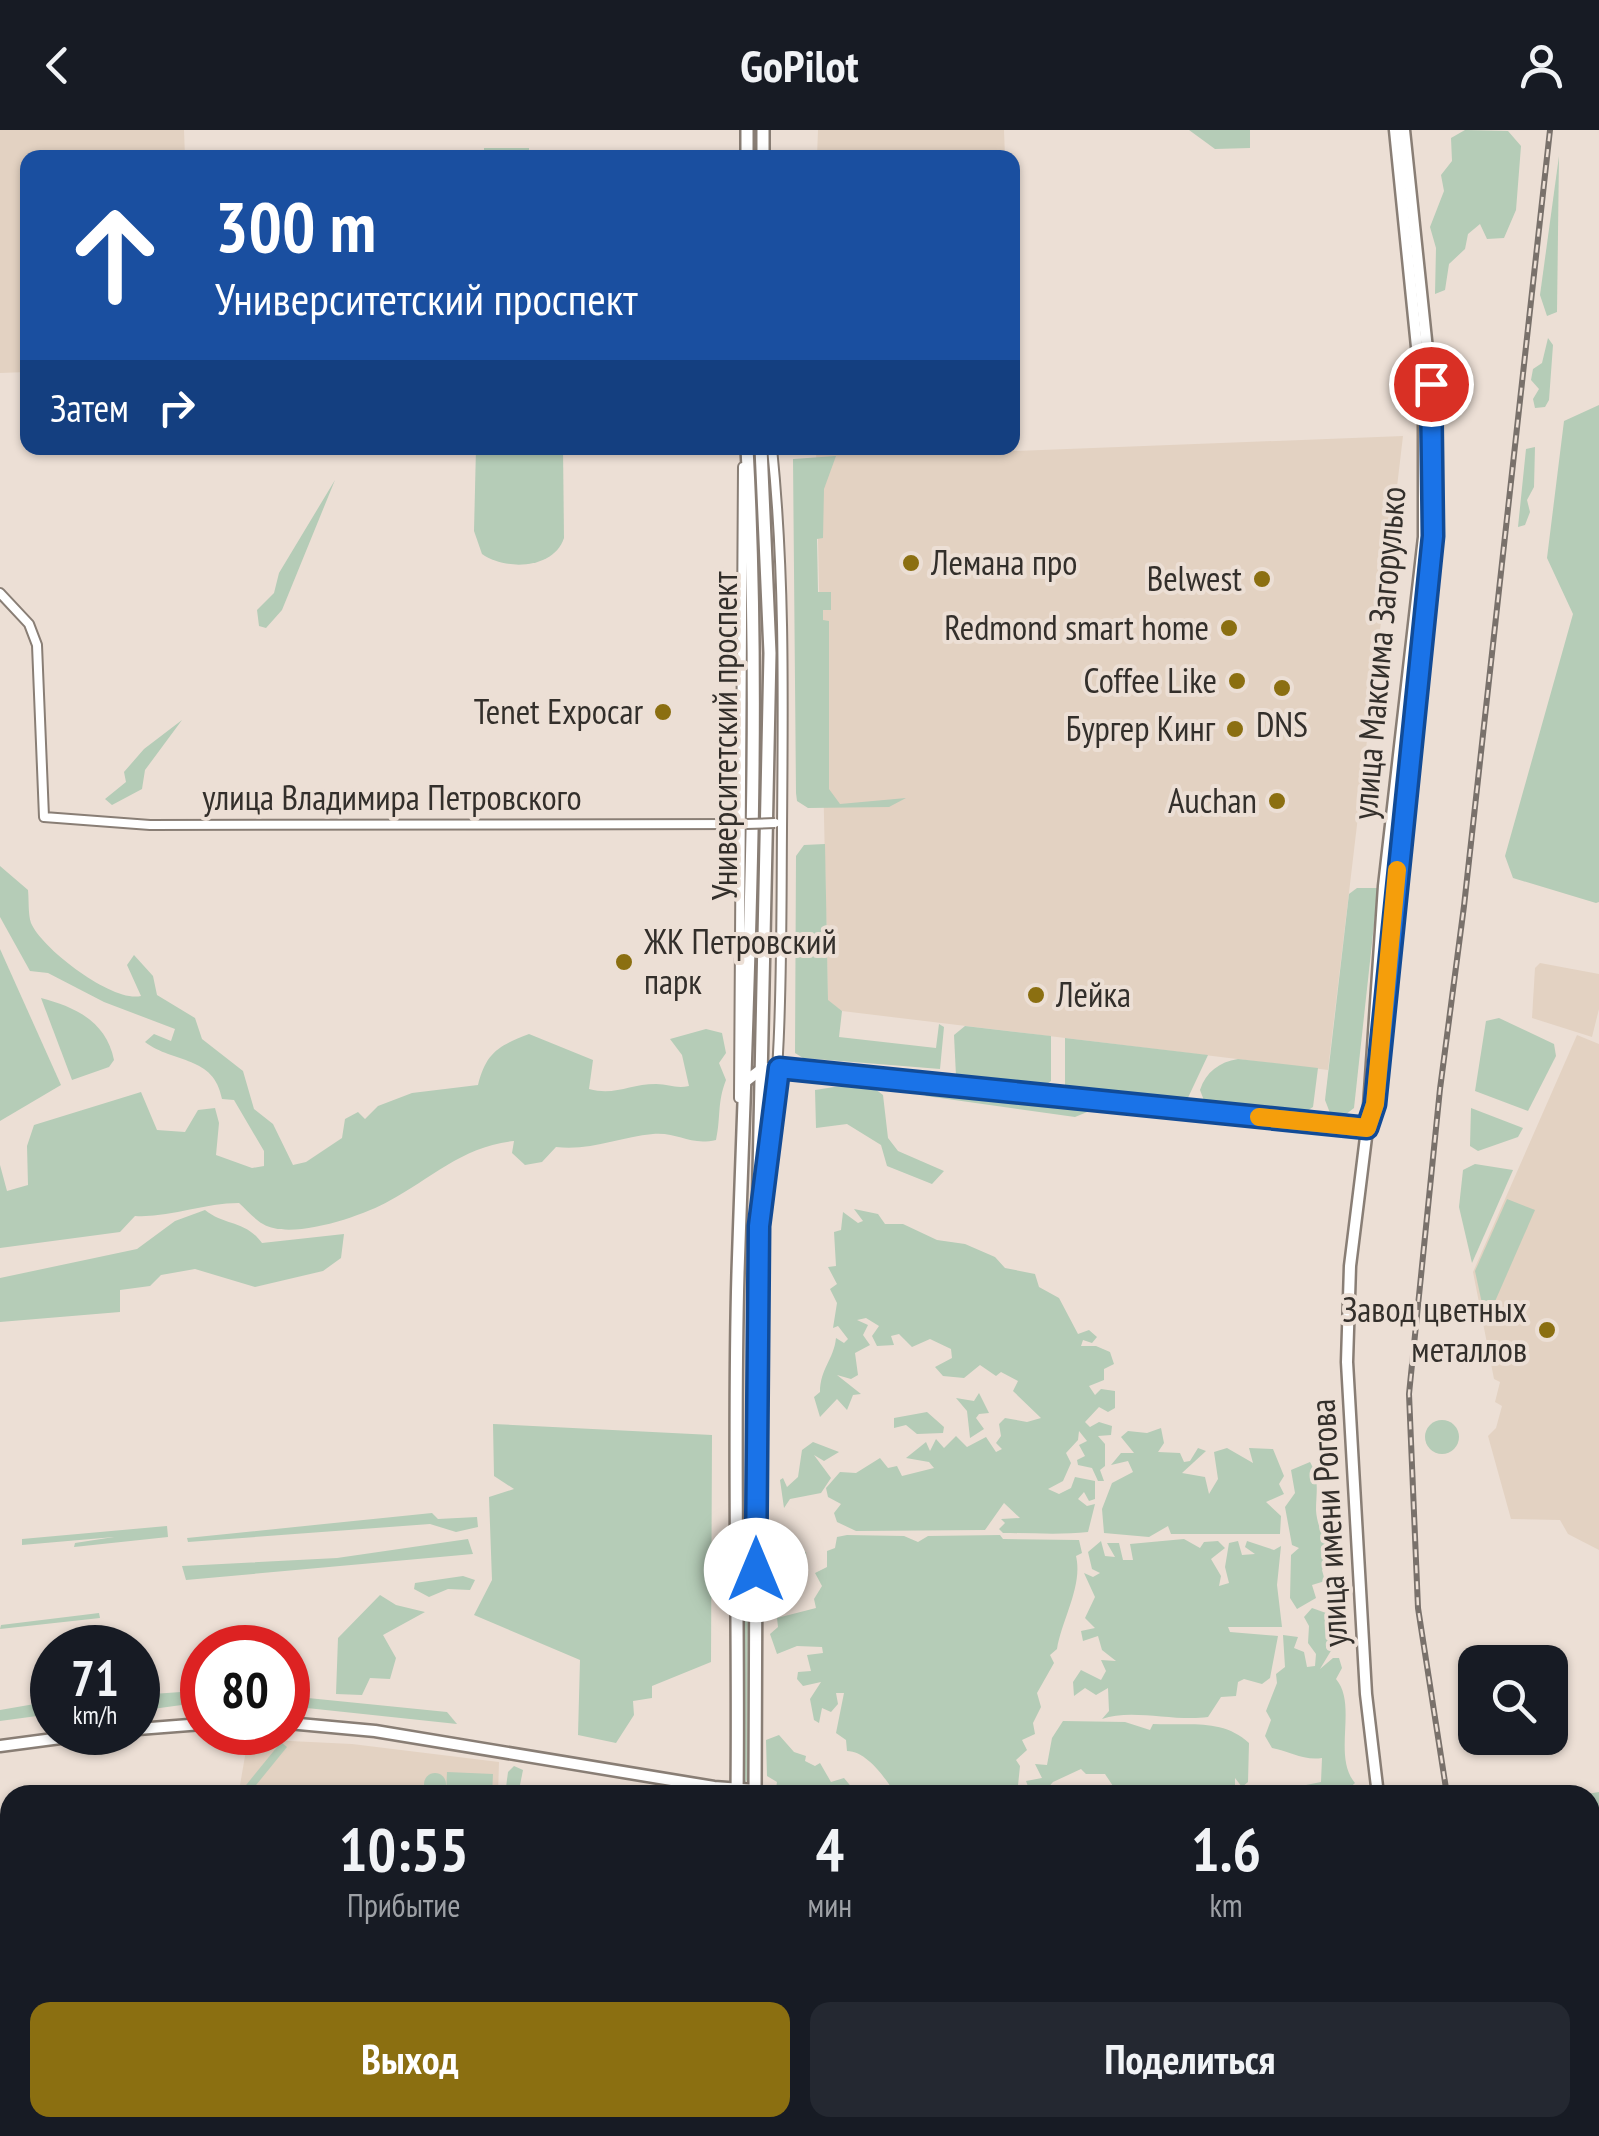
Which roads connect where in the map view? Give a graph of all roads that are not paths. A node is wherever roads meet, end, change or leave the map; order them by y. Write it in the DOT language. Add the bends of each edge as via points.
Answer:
graph roads {
  1 [pos="1395,130"];
  2 [pos="1404,130"];
  3 [pos="745,455"];
  4 [pos="745,455"];
  5 [pos="768,455"];
  6 [pos="769,455"];
  7 [pos="0,593"];
  8 [pos="779,823"];
  9 [pos="743,824"];
  10 [pos="763,1068"];
  11 [pos="779,1068"];
  12 [pos="746,1081"];
  13 [pos="1367,1124"];
  14 [pos="759,1226"];
  15 [pos="738,1276"];
  16 [pos="310,1725"];
  17 [pos="30,1742"];
  18 [pos="0,1746"];
  19 [pos="695,1785"];
  20 [pos="737,1785"];
  21 [pos="756,1785"];
  22 [pos="1377,1785"];
  1 -- 13 [label="main road, улица Максима Загорулько" via="1424,416 1424,537 1384,886"];
  2 -- 13 [label="main road, улица Максима Загорулько" via="1434,416 1433,536 1375,1104"];
  3 -- 9 [label="street, Университетский проспект"];
  4 -- 12 [label="highway, Университетский проспект" via="754,602"];
  5 -- 10 [label="highway, Университетский проспект"];
  6 -- 8 [label="street, Университетский проспект" via="783,568"];
  7 -- 9 [label="street, улица Владимира Петровского" via="29,624 38,645 44,817 150,825"];
  8 -- 9 [label="street, улица Владимира Петровского, bridge"];
  8 -- 11 [label="street, Университетский проспект"];
  9 -- 15 [label="street, Университетский проспект"];
  10 -- 11 [label="main road"];
  10 -- 12 [label="main road"];
  10 -- 14 [label="highway, Университетский проспект"];
  11 -- 13 [label="main road"];
  11 -- 14 [label="street, Университетский проспект"];
  12 -- 15 [label="highway, Университетский проспект"];
  13 -- 22 [label="main road, улица имени Рогова" via="1350,1266 1347,1362"];
  14 -- 21 [label="highway"];
  15 -- 20 [label="highway"];
  16 -- 19 [label="main road"];
  17 -- 18 [label="main road"];
}
